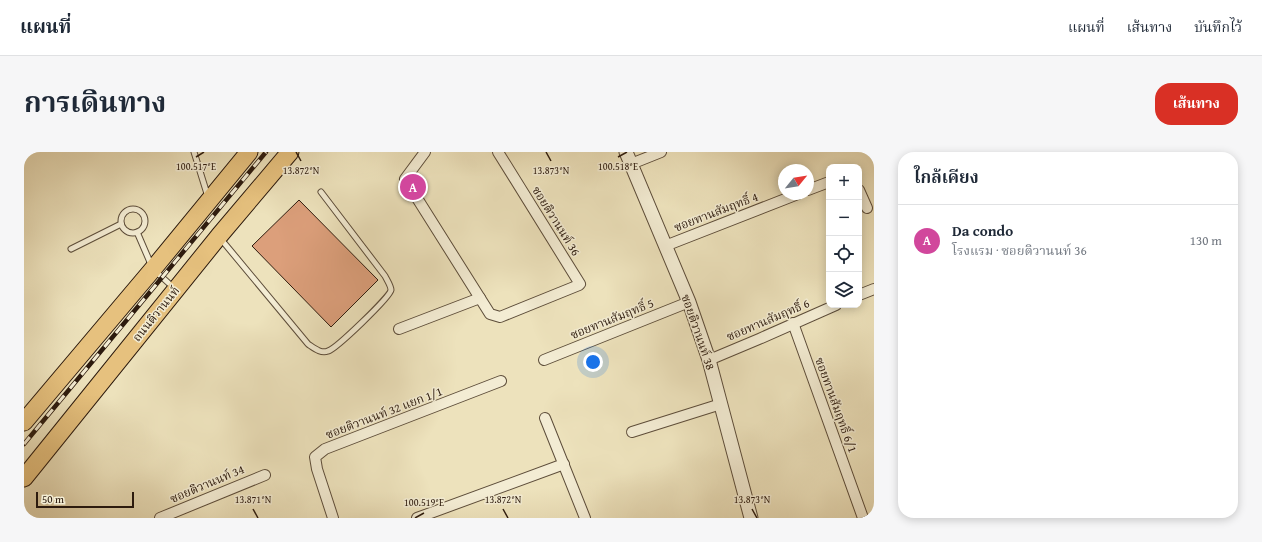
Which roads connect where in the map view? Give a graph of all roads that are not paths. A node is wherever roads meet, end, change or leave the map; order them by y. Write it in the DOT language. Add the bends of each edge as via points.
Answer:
graph roads {
  1 [pos="194,152"];
  2 [pos="249,152"];
  3 [pos="290,152"];
  4 [pos="425,152"];
  5 [pos="498,152"];
  6 [pos="661,152"];
  7 [pos="628,158"];
  8 [pos="826,183"];
  9 [pos="814,188"];
  10 [pos="321,192"];
  11 [pos="862,197"];
  12 [pos="209,200"];
  13 [pos="783,200"];
  14 [pos="867,208"];
  15 [pos="121,224"];
  16 [pos="137,232"];
  17 [pos="219,236"];
  18 [pos="665,246"];
  19 [pos="71,249"];
  20 [pos="153,269"];
  21 [pos="874,289"];
  22 [pos="176,290"];
  23 [pos="862,294"];
  24 [pos="480,298"];
  25 [pos="689,302"];
  26 [pos="829,308"];
  27 [pos="793,324"];
  28 [pos="399,329"];
  29 [pos="544,360"];
  30 [pos="709,360"];
  31 [pos="501,381"];
  32 [pos="721,404"];
  33 [pos="545,418"];
  34 [pos="24,422"];
  35 [pos="632,432"];
  36 [pos="47,449"];
  37 [pos="24,464"];
  38 [pos="564,464"];
  39 [pos="265,474"];
  40 [pos="24,478"];
  41 [pos="160,518"];
  42 [pos="334,518"];
  43 [pos="418,518"];
  44 [pos="585,518"];
  45 [pos="751,518"];
  46 [pos="863,518"];
  1 -- 12 [label="lane"];
  2 -- 12 [label="main road"];
  3 -- 17 [label="main road, ถนนติวานนท์"];
  4 -- 24 [label="street" via="405,179"];
  5 -- 24 [label="street, ซอยติวานนท์ 36" via="580,284 500,318 490,314"];
  6 -- 7 [label="street"];
  7 -- 18 [label="street, ซอยติวานนท์ 38"];
  8 -- 9 [label="street"];
  10 -- 17 [label="lane" via="385,276 391,290 367,317 328,351 322,352 308,344"];
  11 -- 14 [label="street"];
  12 -- 20 [label="main road"];
  13 -- 18 [label="street, ซอยทานสัมฤทธิ์ 4"];
  15 -- 16 [label="lane" via="127,231"];
  15 -- 16 [label="lane" via="125,211 134,208 139,210 145,222"];
  15 -- 19 [label="lane"];
  16 -- 20 [label="lane"];
  17 -- 22 [label="main road, ถนนติวานนท์"];
  18 -- 25 [label="street, ซอยติวานนท์ 38"];
  20 -- 22 [label="lane"];
  20 -- 34 [label="main road"];
  21 -- 23 [label="street"];
  22 -- 36 [label="main road, ถนนติวานนท์"];
  24 -- 28 [label="street"];
  25 -- 29 [label="street, ซอยทานสัมฤทธิ์ 5"];
  25 -- 30 [label="street, ซอยติวานนท์ 38"];
  26 -- 27 [label="street, ซอยทานสัมฤทธิ์ 6"];
  27 -- 30 [label="street, ซอยทานสัมฤทธิ์ 6"];
  27 -- 46 [label="street, ซอยทานสัมฤทธิ์ 6/1"];
  30 -- 32 [label="street, ซอยติวานนท์ 38"];
  31 -- 42 [label="street, ซอยติวานนท์ 32 แยก 1/1" via="325,449 315,457"];
  32 -- 35 [label="street"];
  32 -- 45 [label="street, ซอยติวานนท์ 38"];
  33 -- 38 [label="street"];
  36 -- 37 [label="main road"];
  36 -- 40 [label="main road, ถนนติวานนท์"];
  38 -- 43 [label="street"];
  38 -- 44 [label="street"];
  39 -- 41 [label="street, ซอยติวานนท์ 34"];
}
